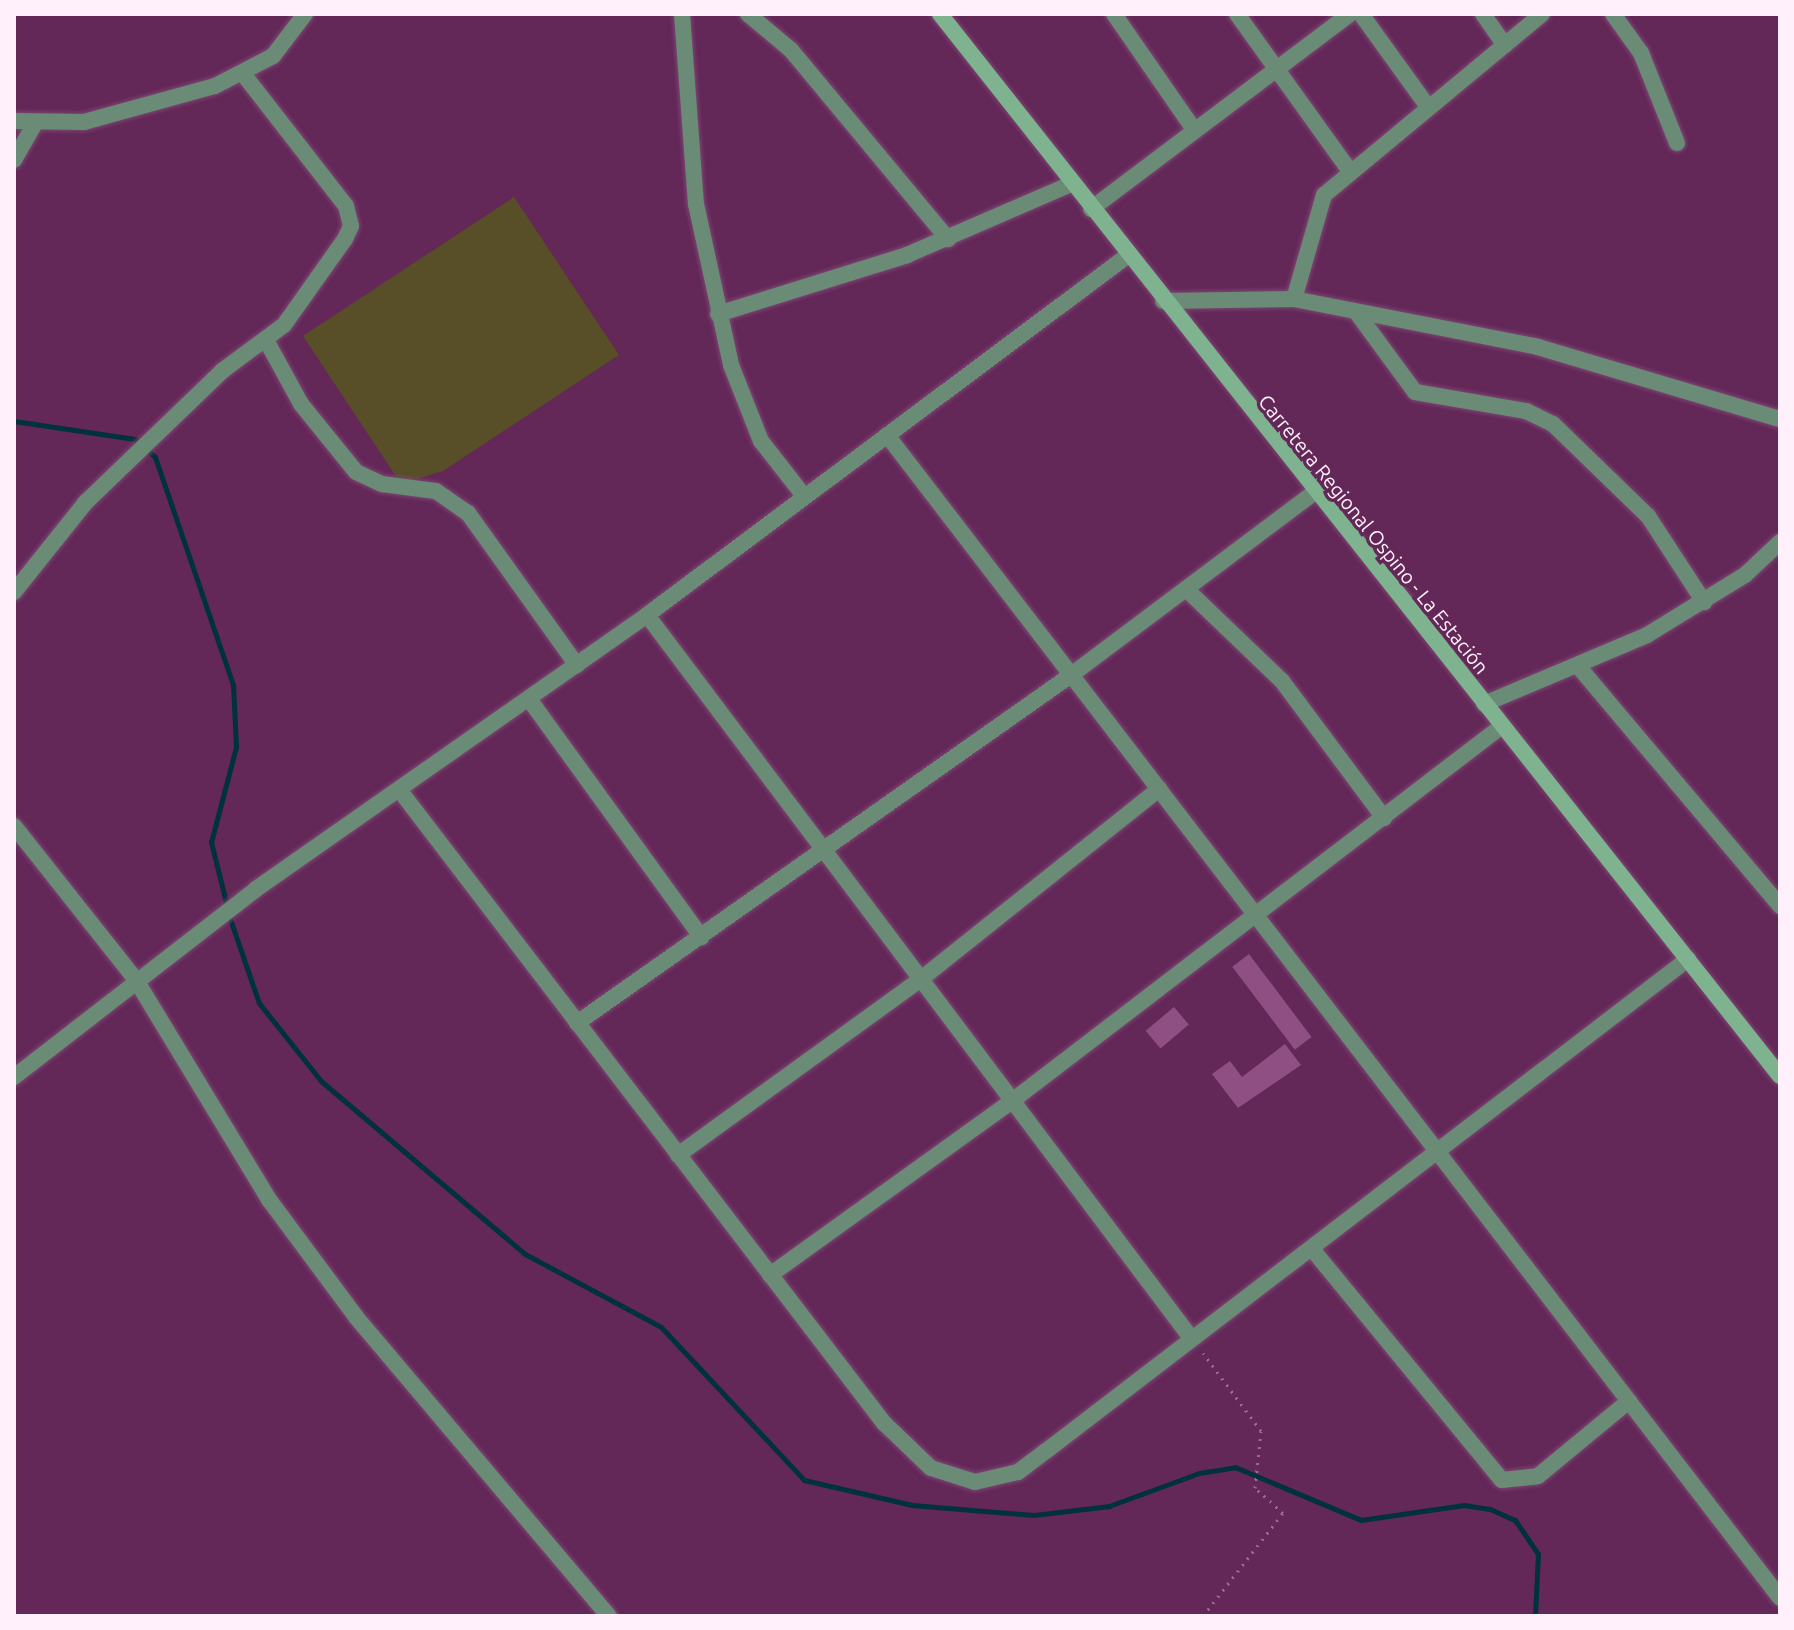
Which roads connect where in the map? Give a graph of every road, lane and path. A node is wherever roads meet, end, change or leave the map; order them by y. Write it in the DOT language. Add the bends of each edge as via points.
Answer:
graph roads {
  1 [pos="305,14"];
  2 [pos="748,14"];
  3 [pos="940,14"];
  4 [pos="1114,14"];
  5 [pos="1237,14"];
  6 [pos="1350,14"];
  7 [pos="1361,14"];
  8 [pos="1483,14"];
  9 [pos="1542,14"];
  10 [pos="1613,14"];
  11 [pos="688,15"];
  12 [pos="1505,45"];
  13 [pos="1277,69"];
  14 [pos="244,75"];
  15 [pos="1428,107"];
  16 [pos="14,121"];
  17 [pos="34,125"];
  18 [pos="1195,131"];
  19 [pos="1677,143"];
  20 [pos="14,160"];
  21 [pos="1350,171"];
  22 [pos="1071,184"];
  23 [pos="1091,209"];
  24 [pos="948,239"];
  25 [pos="1127,256"];
  26 [pos="1294,299"];
  27 [pos="1163,301"];
  28 [pos="1357,313"];
  29 [pos="718,314"];
  30 [pos="266,340"];
  31 [pos="1780,419"];
  32 [pos="887,435"];
  33 [pos="1315,492"];
  34 [pos="804,496"];
  35 [pos="1780,542"];
  36 [pos="1762,562"];
  37 [pos="1780,567"];
  38 [pos="1186,589"];
  39 [pos="14,591"];
  40 [pos="1704,602"];
  41 [pos="647,615"];
  42 [pos="577,665"];
  43 [pos="1578,666"];
  44 [pos="1071,675"];
  45 [pos="529,699"];
  46 [pos="1484,704"];
  47 [pos="1502,726"];
  48 [pos="1159,789"];
  49 [pos="401,792"];
  50 [pos="1384,818"];
  51 [pos="14,826"];
  52 [pos="825,852"];
  53 [pos="1780,906"];
  54 [pos="1256,916"];
  55 [pos="701,937"];
  56 [pos="1688,959"];
  57 [pos="921,979"];
  58 [pos="136,980"];
  59 [pos="577,1023"];
  60 [pos="1780,1076"];
  61 [pos="14,1077"];
  62 [pos="1012,1101"];
  63 [pos="1440,1154"];
  64 [pos="678,1155"];
  65 [pos="1312,1249"];
  66 [pos="770,1275"];
  67 [pos="1191,1338"];
  68 [pos="1629,1401"];
  69 [pos="1780,1598"];
  70 [pos="609,1616"];
  71 [pos="1203,1616"];
  1 -- 14 [label="street" via="291,38"];
  2 -- 24 [label="street" via="791,50"];
  3 -- 22 [label="main road, Carretera Regional Ospino - La Estación"];
  4 -- 18 [label="street"];
  5 -- 13 [label="street"];
  6 -- 13 [label="street"];
  7 -- 15 [label="street"];
  8 -- 12 [label="street"];
  9 -- 12 [label="street"];
  10 -- 19 [label="street" via="1641,53"];
  11 -- 29 [label="street" via="696,204"];
  12 -- 15 [label="street"];
  13 -- 18 [label="street"];
  13 -- 21 [label="street"];
  14 -- 17 [label="street" via="122,116"];
  14 -- 30 [label="street" via="337,193 351,226 316,290"];
  15 -- 21 [label="street"];
  16 -- 17 [label="street"];
  17 -- 20 [label="street"];
  18 -- 23 [label="street"];
  21 -- 26 [label="street" via="1319,204"];
  22 -- 23 [label="main road, Carretera Regional Ospino - La Estación"];
  22 -- 24 [label="street"];
  23 -- 25 [label="main road, Carretera Regional Ospino - La Estación"];
  24 -- 29 [label="street"];
  25 -- 27 [label="main road, Carretera Regional Ospino - La Estación"];
  25 -- 32 [label="street"];
  26 -- 27 [label="street"];
  26 -- 28 [label="street"];
  27 -- 33 [label="main road, Carretera Regional Ospino - La Estación"];
  28 -- 31 [label="street" via="1538,347"];
  28 -- 40 [label="street" via="1415,392 1526,411 1553,424 1648,516"];
  29 -- 34 [label="street" via="747,416"];
  30 -- 39 [label="street" via="222,371 85,503"];
  30 -- 42 [label="street" via="301,404 356,472 382,484 436,491 468,513"];
  32 -- 34 [label="street"];
  32 -- 44 [label="street"];
  33 -- 38 [label="street"];
  33 -- 46 [label="main road, Carretera Regional Ospino - La Estación"];
  34 -- 41 [label="street"];
  35 -- 36 [label="street"];
  36 -- 37 [label="street"];
  36 -- 40 [label="street"];
  38 -- 44 [label="street"];
  38 -- 50 [label="street" via="1282,681"];
  40 -- 43 [label="street"];
  41 -- 42 [label="street"];
  41 -- 52 [label="street"];
  42 -- 45 [label="street"];
  43 -- 46 [label="street"];
  43 -- 53 [label="street"];
  44 -- 48 [label="street"];
  44 -- 52 [label="street"];
  45 -- 49 [label="street"];
  45 -- 55 [label="street"];
  46 -- 47 [label="main road, Carretera Regional Ospino - La Estación"];
  47 -- 50 [label="street"];
  47 -- 56 [label="main road, Carretera Regional Ospino - La Estación"];
  48 -- 54 [label="street"];
  48 -- 57 [label="street"];
  49 -- 58 [label="street"];
  49 -- 59 [label="street"];
  50 -- 54 [label="street"];
  51 -- 58 [label="street"];
  52 -- 55 [label="street"];
  52 -- 57 [label="street"];
  54 -- 62 [label="street"];
  54 -- 63 [label="street"];
  55 -- 59 [label="street"];
  56 -- 60 [label="main road, Carretera Regional Ospino - La Estación"];
  56 -- 63 [label="street"];
  57 -- 62 [label="street"];
  57 -- 64 [label="street"];
  58 -- 61 [label="street"];
  58 -- 70 [label="street" via="270,1201 356,1317"];
  59 -- 64 [label="street"];
  62 -- 66 [label="street"];
  62 -- 67 [label="street"];
  63 -- 65 [label="street"];
  63 -- 68 [label="street"];
  64 -- 66 [label="street"];
  65 -- 67 [label="street"];
  65 -- 68 [label="street" via="1502,1480 1538,1476"];
  66 -- 67 [label="street" via="884,1423 931,1468 955,1479 1018,1472"];
  67 -- 71 [label="path" via="1261,1431 1255,1488 1283,1513"];
  68 -- 69 [label="street"];
}
